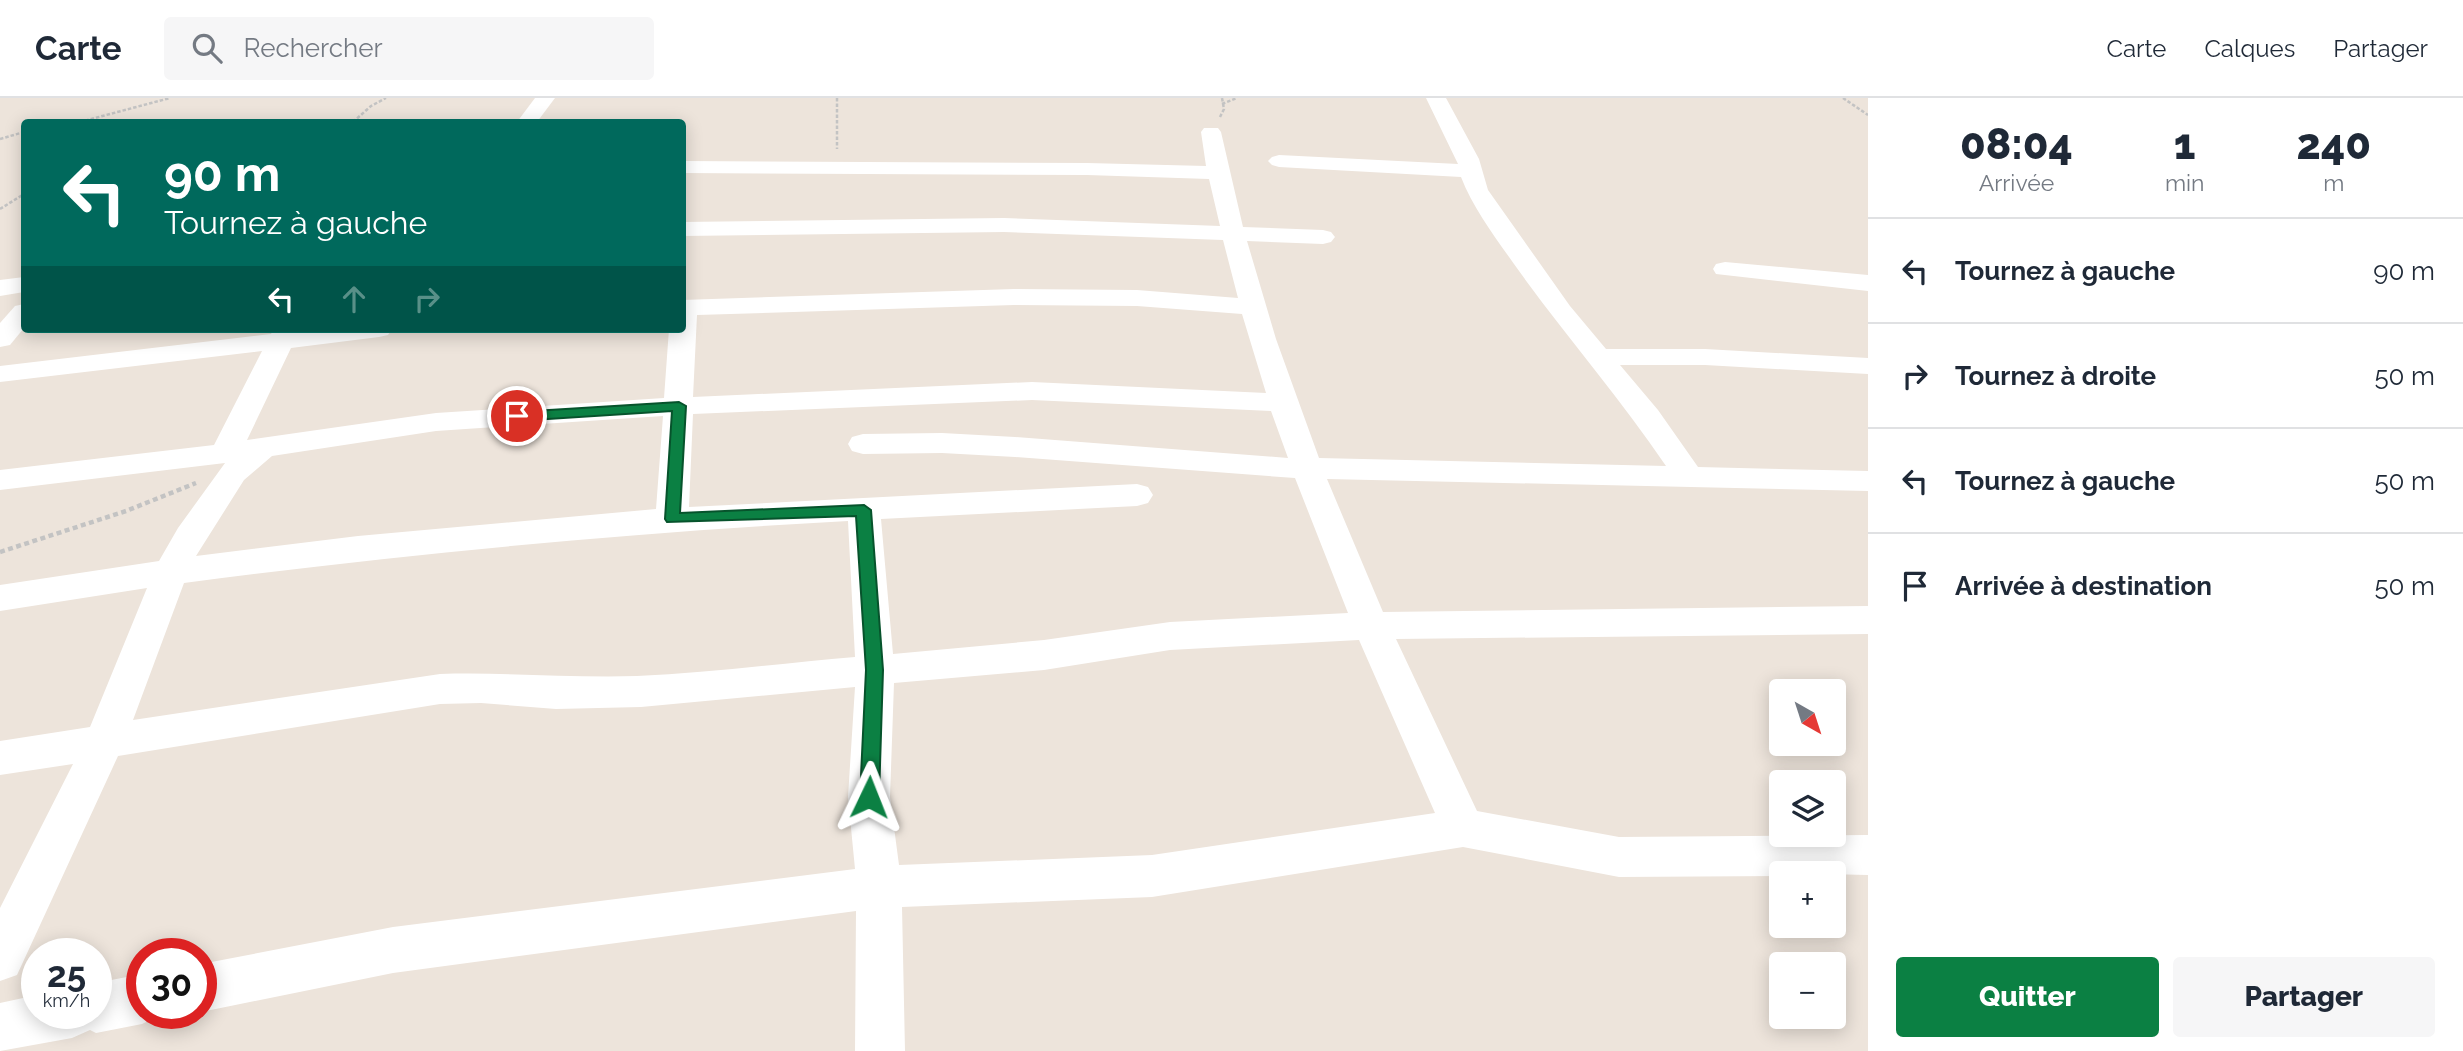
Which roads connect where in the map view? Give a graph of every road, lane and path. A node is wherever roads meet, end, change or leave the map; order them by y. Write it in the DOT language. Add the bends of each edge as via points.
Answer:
graph roads {
  1 [pos="170,98"];
  2 [pos="386,98"];
  3 [pos="545,98"];
  4 [pos="837,98"];
  5 [pos="1237,98"];
  6 [pos="1436,98"];
  7 [pos="1843,98"];
  8 [pos="1868,115"];
  9 [pos="1217,118"];
  10 [pos="91,119"];
  11 [pos="356,119"];
  12 [pos="529,119"];
  13 [pos="21,133"];
  14 [pos="0,139"];
  15 [pos="1279,161"];
  16 [pos="686,167"];
  17 [pos="835,167"];
  18 [pos="1470,171"];
  19 [pos="1218,173"];
  20 [pos="21,196"];
  21 [pos="0,209"];
  22 [pos="686,229"];
  23 [pos="1234,235"];
  24 [pos="1323,237"];
  25 [pos="1726,269"];
  26 [pos="1868,283"];
  27 [pos="21,285"];
  28 [pos="0,288"];
  29 [pos="1253,307"];
  30 [pos="686,308"];
  31 [pos="21,315"];
  32 [pos="316,333"];
  33 [pos="682,333"];
  34 [pos="284,335"];
  35 [pos="0,339"];
  36 [pos="1601,357"];
  37 [pos="1868,366"];
  38 [pos="0,374"];
  39 [pos="1284,403"];
  40 [pos="679,406"];
  41 [pos="863,444"];
  42 [pos="262,447"];
  43 [pos="225,453"];
  44 [pos="1308,468"];
  45 [pos="1690,478"];
  46 [pos="205,479"];
  47 [pos="0,480"];
  48 [pos="1868,481"];
  49 [pos="1137,495"];
  50 [pos="864,510"];
  51 [pos="672,519"];
  52 [pos="0,552"];
  53 [pos="171,572"];
  54 [pos="0,598"];
  55 [pos="1868,621"];
  56 [pos="1370,626"];
  57 [pos="875,670"];
  58 [pos="105,741"];
  59 [pos="0,758"];
  60 [pos="1463,828"];
  61 [pos="1868,855"];
  62 [pos="878,887"];
  63 [pos="0,958"];
  64 [pos="217,985"];
  65 [pos="21,1024"];
  66 [pos="0,1028"];
  67 [pos="880,1051"];
  1 -- 10 [label="path"];
  2 -- 11 [label="path"];
  3 -- 12 [label="street"];
  4 -- 17 [label="path"];
  5 -- 9 [label="path"];
  6 -- 18 [label="street" via="1462,144"];
  7 -- 8 [label="path"];
  9 -- 19 [label="street"];
  13 -- 14 [label="path"];
  15 -- 18 [label="street"];
  16 -- 17 [label="street"];
  17 -- 19 [label="street"];
  18 -- 36 [label="street" via="1477,190 1515,248 1561,312"];
  19 -- 23 [label="street"];
  20 -- 21 [label="path"];
  22 -- 23 [label="street" via="1004,225"];
  23 -- 24 [label="street"];
  23 -- 29 [label="street"];
  25 -- 26 [label="street"];
  27 -- 28 [label="street"];
  29 -- 30 [label="street" via="1137,298 1014,297"];
  29 -- 39 [label="street"];
  31 -- 35 [label="street"];
  32 -- 34 [label="street"];
  33 -- 40 [label="street"];
  34 -- 38 [label="street"];
  34 -- 43 [label="street"];
  36 -- 37 [label="street" via="1705,357"];
  36 -- 45 [label="street"];
  39 -- 40 [label="street" via="1032,391"];
  39 -- 44 [label="street"];
  40 -- 42 [label="street" via="436,422"];
  40 -- 51 [label="street"];
  41 -- 44 [label="street" via="942,443"];
  42 -- 43 [label="street"];
  42 -- 53 [label="street" via="233,473"];
  43 -- 47 [label="street"];
  44 -- 45 [label="street"];
  44 -- 56 [label="street"];
  45 -- 48 [label="street"];
  46 -- 52 [label="path" via="126,511"];
  49 -- 50 [label="street"];
  50 -- 51 [label="street"];
  50 -- 57 [label="street"];
  51 -- 53 [label="street" via="358,548"];
  53 -- 54 [label="street"];
  53 -- 58 [label="street"];
  55 -- 56 [label="street"];
  56 -- 57 [label="street" via="1170,636 1095,649"];
  56 -- 60 [label="street"];
  57 -- 58 [label="street" via="641,691 440,689"];
  57 -- 62 [label="street" via="869,797"];
  58 -- 59 [label="street"];
  58 -- 63 [label="street"];
  60 -- 61 [label="street" via="1619,857"];
  60 -- 62 [label="street" via="1152,876"];
  62 -- 64 [label="street" via="394,950"];
  62 -- 67 [label="street"];
  65 -- 66 [label="street"];
}
